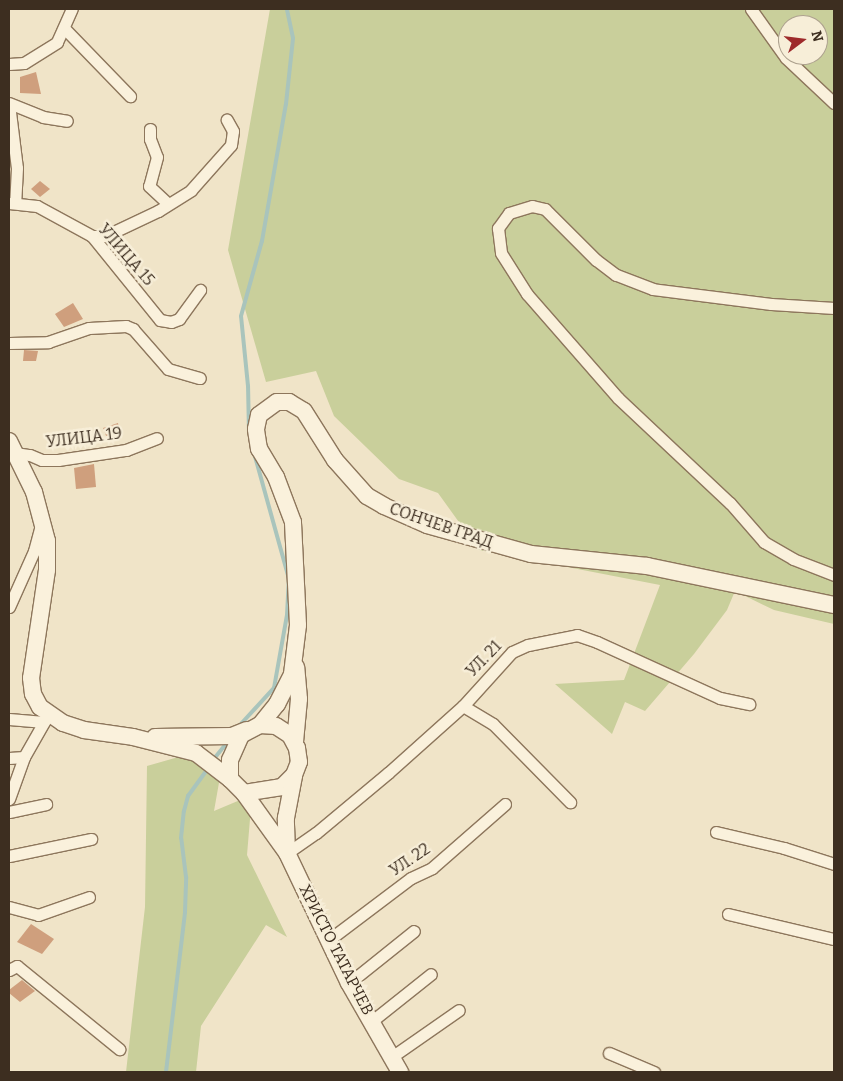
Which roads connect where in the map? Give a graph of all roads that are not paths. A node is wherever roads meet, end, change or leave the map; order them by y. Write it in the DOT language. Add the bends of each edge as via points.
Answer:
graph roads {
  1 [pos="72,9"];
  2 [pos="751,9"];
  3 [pos="64,28"];
  4 [pos="9,64"];
  5 [pos="130,96"];
  6 [pos="834,103"];
  7 [pos="9,104"];
  8 [pos="227,120"];
  9 [pos="68,121"];
  10 [pos="150,130"];
  11 [pos="12,203"];
  12 [pos="168,204"];
  13 [pos="92,236"];
  14 [pos="200,290"];
  15 [pos="834,308"];
  16 [pos="9,343"];
  17 [pos="200,378"];
  18 [pos="157,438"];
  19 [pos="12,447"];
  20 [pos="43,518"];
  21 [pos="834,575"];
  22 [pos="834,605"];
  23 [pos="9,607"];
  24 [pos="294,659"];
  25 [pos="749,704"];
  26 [pos="463,706"];
  27 [pos="46,718"];
  28 [pos="9,719"];
  29 [pos="254,727"];
  30 [pos="133,737"];
  31 [pos="295,742"];
  32 [pos="24,757"];
  33 [pos="9,758"];
  34 [pos="294,775"];
  35 [pos="230,779"];
  36 [pos="244,794"];
  37 [pos="9,799"];
  38 [pos="570,802"];
  39 [pos="46,804"];
  40 [pos="505,804"];
  41 [pos="9,812"];
  42 [pos="716,832"];
  43 [pos="91,839"];
  44 [pos="287,853"];
  45 [pos="9,856"];
  46 [pos="834,864"];
  47 [pos="89,897"];
  48 [pos="9,907"];
  49 [pos="728,914"];
  50 [pos="414,931"];
  51 [pos="330,939"];
  52 [pos="834,939"];
  53 [pos="9,970"];
  54 [pos="430,974"];
  55 [pos="349,983"];
  56 [pos="459,1010"];
  57 [pos="372,1021"];
  58 [pos="119,1050"];
  59 [pos="609,1052"];
  60 [pos="393,1056"];
  61 [pos="400,1072"];
  62 [pos="654,1072"];
  1 -- 3 [label="street"];
  2 -- 6 [label="street" via="786,58"];
  3 -- 4 [label="street" via="56,42 38,56 24,63"];
  3 -- 5 [label="street"];
  7 -- 9 [label="street" via="43,117"];
  7 -- 11 [label="street" via="17,168"];
  8 -- 12 [label="street" via="233,139 227,152 191,190"];
  10 -- 12 [label="street" via="157,158 149,186"];
  11 -- 13 [label="street, УЛИЦА 15" via="37,206"];
  12 -- 13 [label="street" via="105,236"];
  13 -- 14 [label="street, УЛИЦА 15" via="160,320 171,322 179,319"];
  15 -- 21 [label="street" via="762,303 646,287 616,275 596,260 546,209 532,206 509,213 498,228 501,253 522,288 618,398 730,503 764,542 793,559"];
  16 -- 17 [label="street" via="48,342 89,328 126,326 133,329 168,368"];
  18 -- 19 [label="street, УЛИЦА 19" via="126,450 58,460 42,460"];
  19 -- 20 [label="main road"];
  20 -- 23 [label="street" via="34,551"];
  20 -- 27 [label="main road" via="47,570 31,678 33,694"];
  22 -- 24 [label="main road, СОНЧЕВ ГРАД" via="647,566 531,554 427,525 367,496 335,460 304,411 290,402 277,402 266,406 259,415 256,429 259,449 276,476 292,522 298,625"];
  24 -- 29 [label="main road" via="286,688"];
  24 -- 31 [label="main road" via="299,699"];
  25 -- 26 [label="street, УЛ. 21" via="720,698 577,635 528,645 512,652"];
  26 -- 38 [label="street" via="493,724"];
  26 -- 44 [label="street, УЛ. 21" via="316,834"];
  27 -- 28 [label="street"];
  27 -- 30 [label="main road" via="84,730"];
  27 -- 32 [label="street"];
  29 -- 30 [label="main road" via="221,737"];
  29 -- 31 [label="main road" via="276,726"];
  29 -- 35 [label="main road" via="236,742 230,760"];
  30 -- 35 [label="main road" via="196,753"];
  31 -- 34 [label="main road" via="299,762"];
  32 -- 33 [label="street"];
  32 -- 37 [label="street"];
  34 -- 36 [label="main road" via="275,790"];
  34 -- 44 [label="main road, ХРИСТО ТАТАРЧЕВ" via="286,818"];
  35 -- 36 [label="main road"];
  36 -- 44 [label="main road, ХРИСТО ТАТАРЧЕВ"];
  39 -- 41 [label="street"];
  40 -- 51 [label="street, УЛ. 22" via="432,868 410,878"];
  42 -- 46 [label="street"];
  43 -- 45 [label="street"];
  44 -- 51 [label="main road, ХРИСТО ТАТАРЧЕВ"];
  47 -- 48 [label="street" via="38,915"];
  49 -- 52 [label="street"];
  50 -- 55 [label="street"];
  51 -- 55 [label="main road, ХРИСТО ТАТАРЧЕВ"];
  53 -- 58 [label="street" via="17,966"];
  54 -- 57 [label="street"];
  55 -- 57 [label="main road, ХРИСТО ТАТАРЧЕВ"];
  56 -- 60 [label="street"];
  57 -- 60 [label="main road, ХРИСТО ТАТАРЧЕВ"];
  59 -- 62 [label="street"];
  60 -- 61 [label="main road, ХРИСТО ТАТАРЧЕВ"];
}
